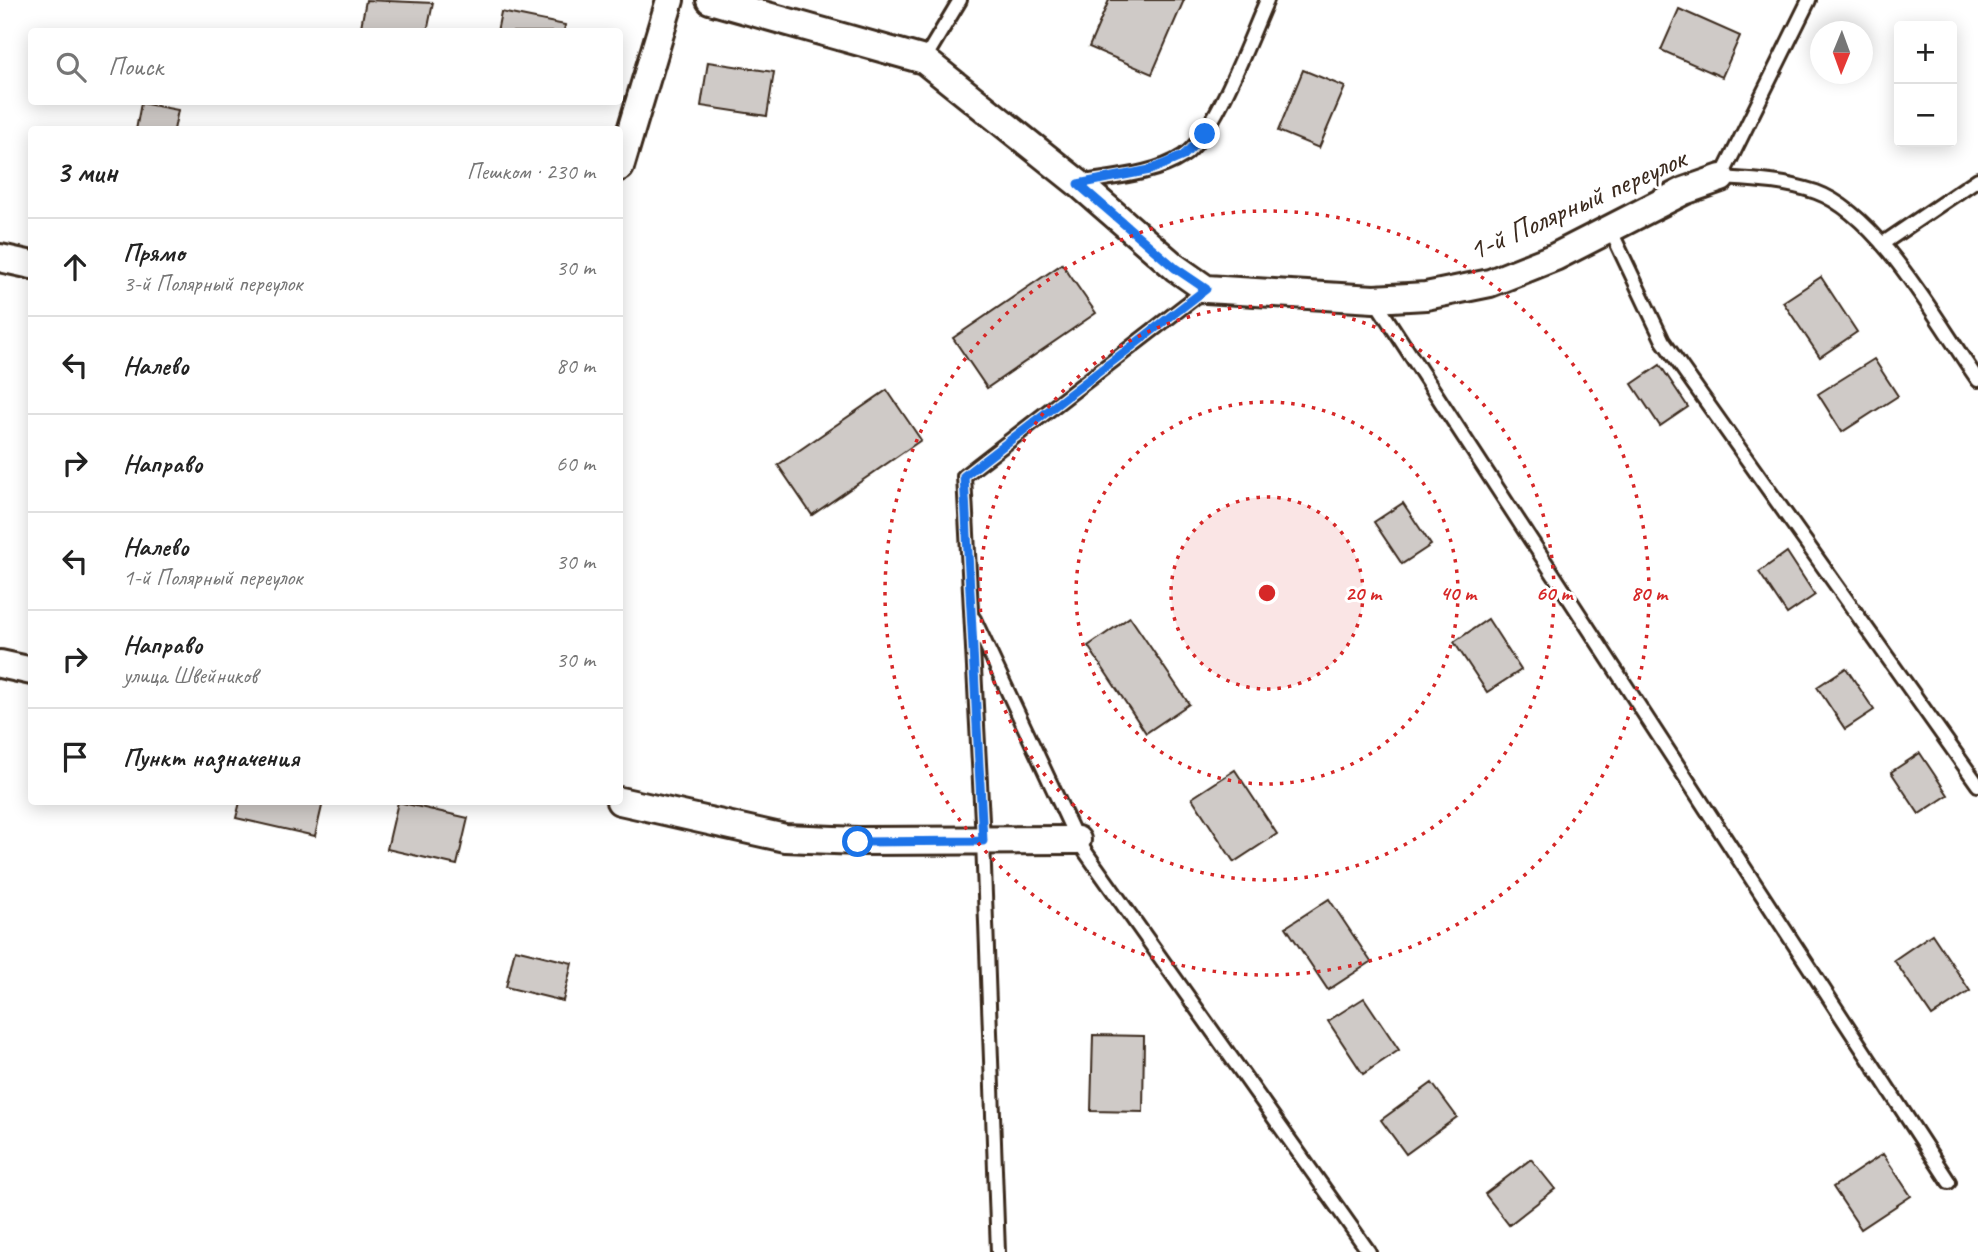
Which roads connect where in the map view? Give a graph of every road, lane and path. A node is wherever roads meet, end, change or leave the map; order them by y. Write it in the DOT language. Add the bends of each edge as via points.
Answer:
graph roads {
  1 [pos="670,0"];
  2 [pos="710,0"];
  3 [pos="960,0"];
  4 [pos="1268,0"];
  5 [pos="1809,0"];
  6 [pos="924,60"];
  7 [pos="623,157"];
  8 [pos="1721,178"];
  9 [pos="1978,178"];
  10 [pos="1078,184"];
  11 [pos="1610,229"];
  12 [pos="1882,244"];
  13 [pos="0,258"];
  14 [pos="28,264"];
  15 [pos="1206,289"];
  16 [pos="1374,299"];
  17 [pos="1978,380"];
  18 [pos="971,612"];
  19 [pos="0,664"];
  20 [pos="28,670"];
  21 [pos="1978,785"];
  22 [pos="623,802"];
  23 [pos="1077,840"];
  24 [pos="983,841"];
  25 [pos="1949,1182"];
  26 [pos="998,1252"];
  27 [pos="1369,1252"];
  1 -- 7 [label="street"];
  2 -- 6 [label="street"];
  3 -- 6 [label="lane"];
  4 -- 10 [label="lane" via="1205,134 1183,156 1150,170"];
  5 -- 8 [label="lane"];
  6 -- 10 [label="street"];
  8 -- 11 [label="street, 1-й Полярный переулок" via="1684,191"];
  8 -- 12 [label="lane" via="1777,181 1819,193 1861,219"];
  9 -- 12 [label="lane"];
  10 -- 15 [label="street"];
  11 -- 16 [label="street, 1-й Полярный переулок" via="1490,283 1426,296"];
  11 -- 21 [label="lane" via="1663,341"];
  12 -- 17 [label="lane"];
  13 -- 14 [label="street"];
  15 -- 16 [label="street, 1-й Полярный переулок"];
  15 -- 18 [label="lane" via="964,476"];
  16 -- 25 [label="lane"];
  18 -- 23 [label="lane"];
  18 -- 24 [label="lane"];
  19 -- 20 [label="street"];
  22 -- 24 [label="street" via="785,838"];
  23 -- 24 [label="street"];
  23 -- 27 [label="lane"];
  24 -- 26 [label="lane"];
}
